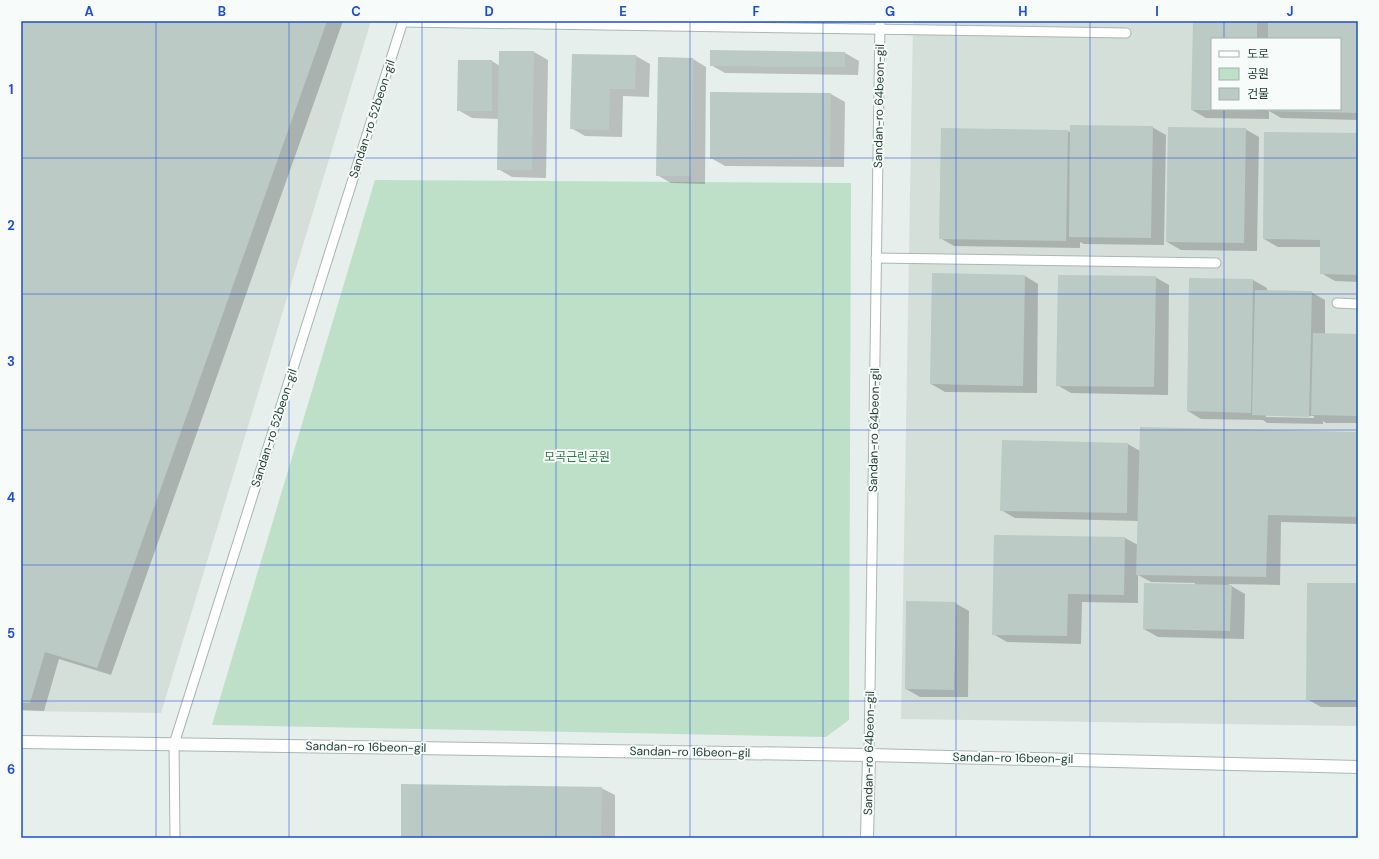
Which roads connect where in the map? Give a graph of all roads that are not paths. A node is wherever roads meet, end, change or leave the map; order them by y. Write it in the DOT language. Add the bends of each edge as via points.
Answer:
graph roads {
  1 [pos="403,22"];
  2 [pos="880,25"];
  3 [pos="1126,34"];
  4 [pos="876,258"];
  5 [pos="1216,263"];
  6 [pos="1337,303"];
  7 [pos="1358,304"];
  8 [pos="21,742"];
  9 [pos="174,744"];
  10 [pos="869,755"];
  11 [pos="1358,767"];
  12 [pos="175,838"];
  13 [pos="867,838"];
  1 -- 2 [label="lane, Sandan-ro 52beon-gil"];
  1 -- 9 [label="lane, Sandan-ro 52beon-gil"];
  2 -- 3 [label="lane, Sandan-ro 52beon-gil"];
  2 -- 4 [label="lane, Sandan-ro 64beon-gil"];
  4 -- 5 [label="lane"];
  4 -- 10 [label="lane, Sandan-ro 64beon-gil"];
  6 -- 7 [label="lane"];
  8 -- 9 [label="street, Sandan-ro 16beon-gil"];
  9 -- 10 [label="street, Sandan-ro 16beon-gil"];
  9 -- 12 [label="lane, Sandan-ro 52beon-gil"];
  10 -- 11 [label="street, Sandan-ro 16beon-gil"];
  10 -- 13 [label="street, Sandan-ro 64beon-gil"];
}
